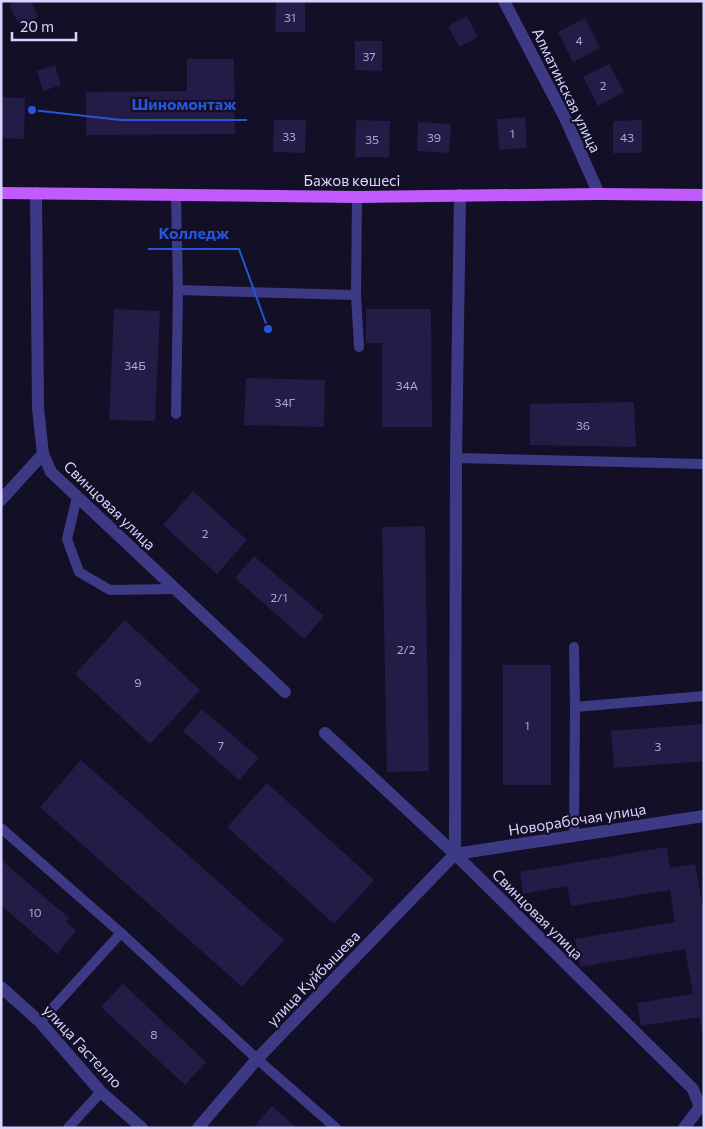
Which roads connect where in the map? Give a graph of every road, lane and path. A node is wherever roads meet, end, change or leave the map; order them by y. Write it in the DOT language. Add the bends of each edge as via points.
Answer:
graph roads {
  1 [pos="504,1"];
  2 [pos="1,193"];
  3 [pos="36,193"];
  4 [pos="598,194"];
  5 [pos="460,195"];
  6 [pos="704,195"];
  7 [pos="176,196"];
  8 [pos="357,197"];
  9 [pos="178,290"];
  10 [pos="356,294"];
  11 [pos="359,347"];
  12 [pos="176,414"];
  13 [pos="43,454"];
  14 [pos="456,458"];
  15 [pos="704,464"];
  16 [pos="77,497"];
  17 [pos="1,500"];
  18 [pos="175,589"];
  19 [pos="574,647"];
  20 [pos="285,692"];
  21 [pos="704,696"];
  22 [pos="575,708"];
  23 [pos="325,733"];
  24 [pos="704,816"];
  25 [pos="1,828"];
  26 [pos="574,836"];
  27 [pos="455,854"];
  28 [pos="121,933"];
  29 [pos="1,987"];
  30 [pos="40,1022"];
  31 [pos="257,1060"];
  32 [pos="101,1092"];
  33 [pos="68,1128"];
  34 [pos="142,1128"];
  35 [pos="198,1128"];
  36 [pos="336,1128"];
  37 [pos="684,1128"];
  1 -- 4 [label="street, Алматинская улица" via="565,118"];
  2 -- 3 [label="main road, Бажов көшесі"];
  3 -- 7 [label="main road, Бажов көшесі"];
  3 -- 13 [label="street, Свинцовая улица" via="38,408"];
  4 -- 5 [label="main road, Бажов көшесі"];
  4 -- 6 [label="main road, Бажов көшесі"];
  5 -- 8 [label="main road, Бажов көшесі"];
  5 -- 14 [label="street"];
  7 -- 8 [label="main road, Бажов көшесі"];
  7 -- 9 [label="lane"];
  8 -- 10 [label="lane"];
  9 -- 10 [label="lane"];
  9 -- 12 [label="lane"];
  10 -- 11 [label="lane"];
  13 -- 16 [label="street, Свинцовая улица" via="51,472"];
  13 -- 17 [label="street"];
  14 -- 15 [label="lane"];
  14 -- 27 [label="street"];
  16 -- 18 [label="street, Свинцовая улица"];
  16 -- 18 [label="lane" via="67,539 79,572 110,590"];
  18 -- 20 [label="street, Свинцовая улица"];
  19 -- 22 [label="lane"];
  21 -- 22 [label="lane"];
  22 -- 26 [label="lane"];
  23 -- 27 [label="street, Свинцовая улица"];
  24 -- 26 [label="street, Новорабочая улица"];
  25 -- 28 [label="lane"];
  26 -- 27 [label="street, Новорабочая улица"];
  27 -- 31 [label="street, улица Куйбышева"];
  27 -- 37 [label="street, Свинцовая улица" via="692,1089 700,1107"];
  28 -- 30 [label="lane"];
  28 -- 31 [label="lane"];
  29 -- 30 [label="street, улица Гастелло"];
  30 -- 32 [label="street, улица Гастелло"];
  31 -- 35 [label="street, улица Куйбышева"];
  31 -- 36 [label="lane"];
  32 -- 33 [label="lane"];
  32 -- 34 [label="street, улица Гастелло"];
}
